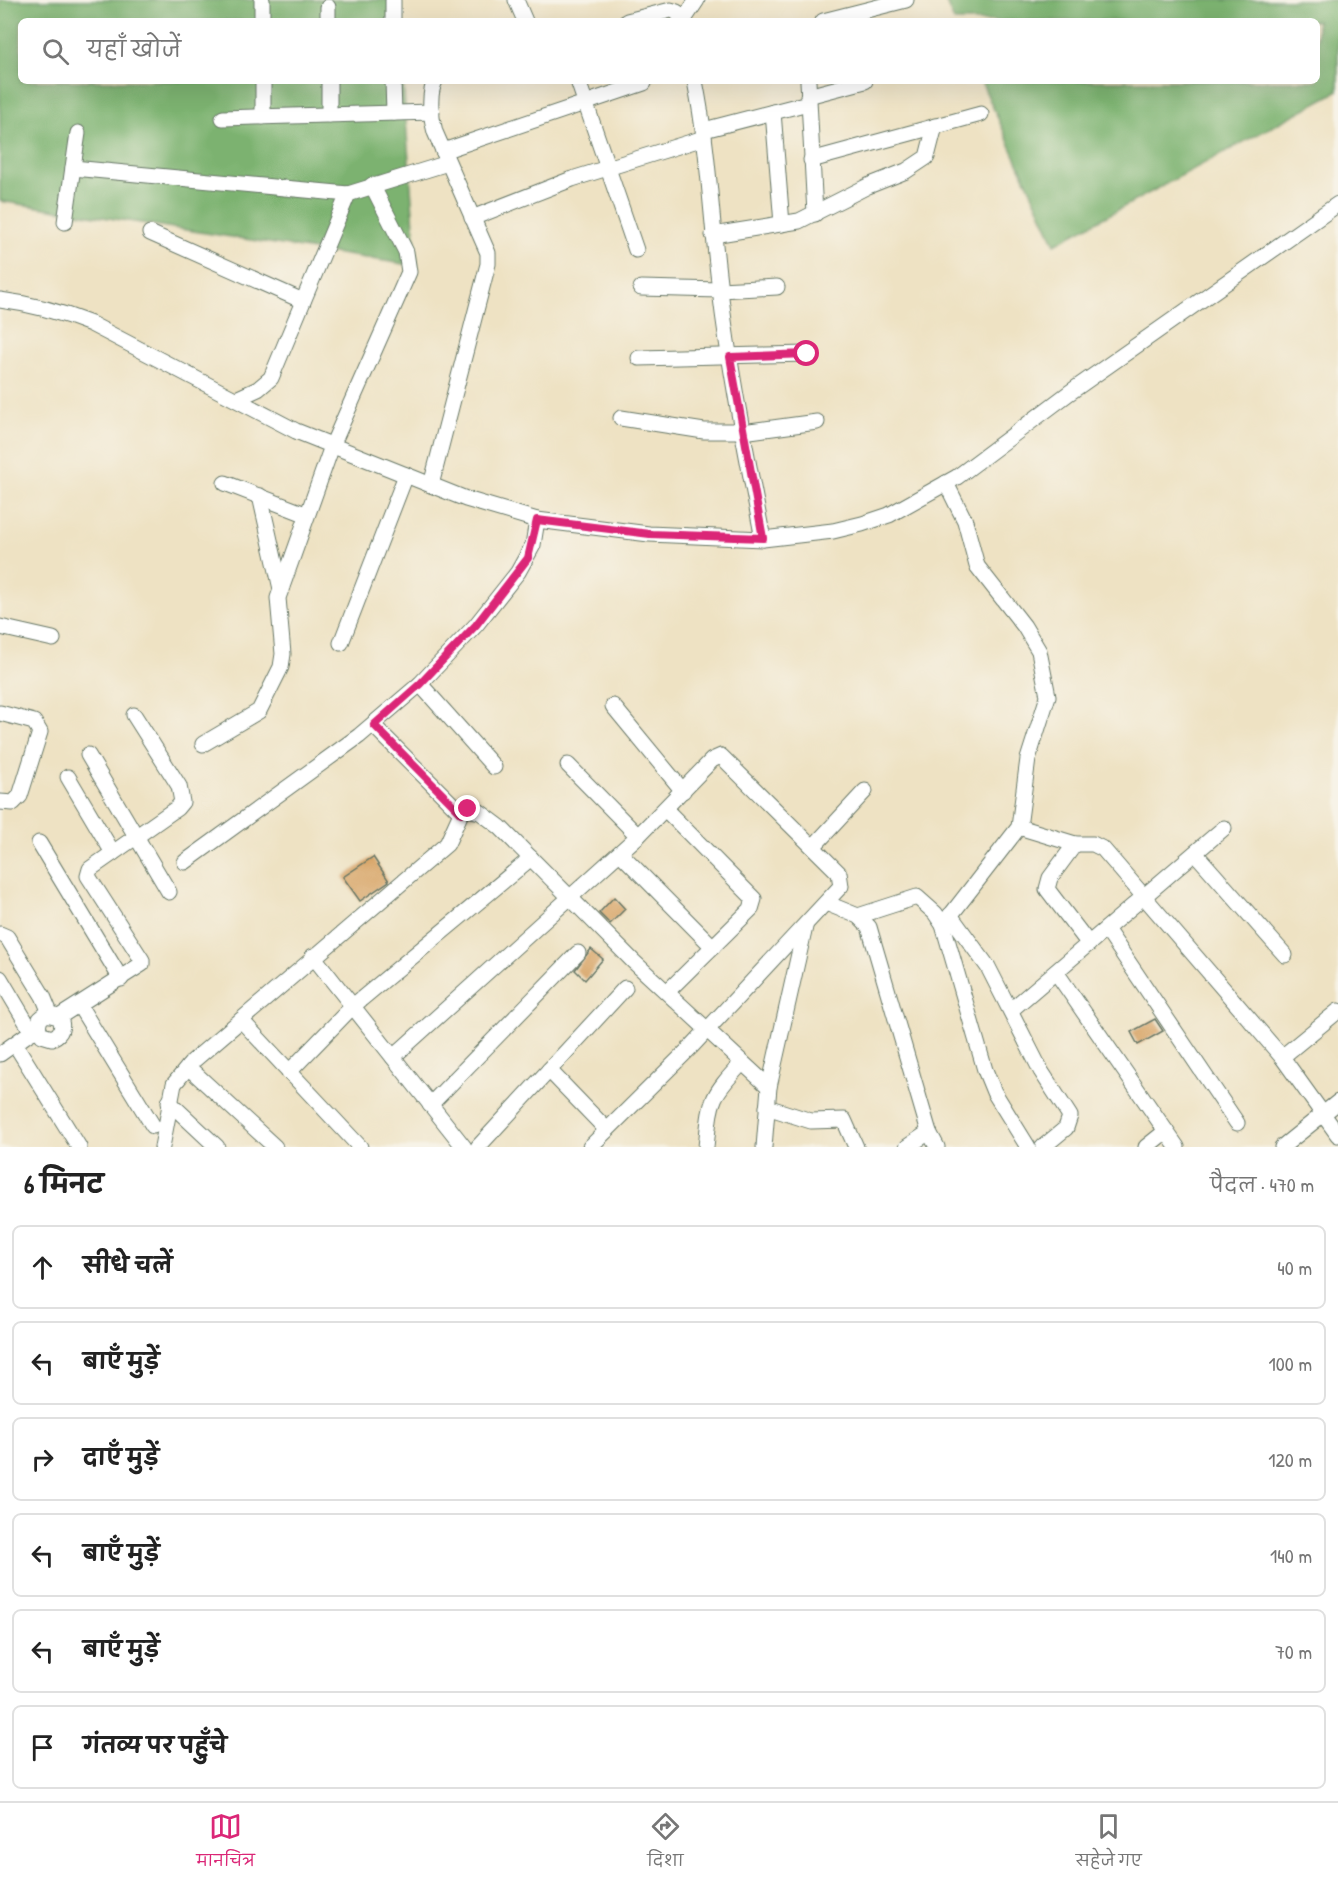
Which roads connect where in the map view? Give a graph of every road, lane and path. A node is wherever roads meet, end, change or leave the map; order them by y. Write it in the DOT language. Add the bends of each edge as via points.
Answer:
graph roads {
  1 [pos="262,0"];
  2 [pos="393,0"];
  3 [pos="516,0"];
  4 [pos="697,0"];
  5 [pos="906,0"];
  6 [pos="262,18"];
  7 [pos="393,18"];
  8 [pos="524,18"];
  9 [pos="639,18"];
  10 [pos="681,18"];
  11 [pos="685,18"];
  12 [pos="835,18"];
  13 [pos="263,84"];
  14 [pos="328,84"];
  15 [pos="393,84"];
  16 [pos="434,84"];
  17 [pos="579,84"];
  18 [pos="638,84"];
  19 [pos="696,84"];
  20 [pos="851,84"];
  21 [pos="808,93"];
  22 [pos="586,103"];
  23 [pos="432,112"];
  24 [pos="773,112"];
  25 [pos="394,113"];
  26 [pos="329,114"];
  27 [pos="981,114"];
  28 [pos="263,117"];
  29 [pos="223,118"];
  30 [pos="935,126"];
  31 [pos="78,133"];
  32 [pos="704,134"];
  33 [pos="446,157"];
  34 [pos="811,160"];
  35 [pos="73,168"];
  36 [pos="609,168"];
  37 [pos="372,185"];
  38 [pos="348,194"];
  39 [pos="1338,204"];
  40 [pos="815,214"];
  41 [pos="472,218"];
  42 [pos="64,222"];
  43 [pos="782,224"];
  44 [pos="150,233"];
  45 [pos="713,235"];
  46 [pos="636,250"];
  47 [pos="777,287"];
  48 [pos="642,288"];
  49 [pos="720,290"];
  50 [pos="0,300"];
  51 [pos="303,301"];
  52 [pos="807,354"];
  53 [pos="730,357"];
  54 [pos="639,358"];
  55 [pos="236,399"];
  56 [pos="621,418"];
  57 [pos="817,422"];
  58 [pos="742,431"];
  59 [pos="332,446"];
  60 [pos="406,475"];
  61 [pos="225,483"];
  62 [pos="946,483"];
  63 [pos="431,485"];
  64 [pos="260,496"];
  65 [pos="305,514"];
  66 [pos="537,520"];
  67 [pos="763,538"];
  68 [pos="281,589"];
  69 [pos="0,627"];
  70 [pos="53,639"];
  71 [pos="341,643"];
  72 [pos="420,684"];
  73 [pos="613,706"];
  74 [pos="0,713"];
  75 [pos="134,715"];
  76 [pos="374,725"];
  77 [pos="203,744"];
  78 [pos="88,755"];
  79 [pos="568,765"];
  80 [pos="494,768"];
  81 [pos="68,777"];
  82 [pos="865,790"];
  83 [pos="683,791"];
  84 [pos="0,802"];
  85 [pos="665,809"];
  86 [pos="461,813"];
  87 [pos="1019,827"];
  88 [pos="1224,828"];
  89 [pos="138,836"];
  90 [pos="638,836"];
  91 [pos="39,843"];
  92 [pos="1075,844"];
  93 [pos="813,847"];
  94 [pos="113,853"];
  95 [pos="620,853"];
  96 [pos="1195,853"];
  97 [pos="531,858"];
  98 [pos="185,862"];
  99 [pos="169,892"];
  100 [pos="1144,897"];
  101 [pos="570,898"];
  102 [pos="826,903"];
  103 [pos="858,916"];
  104 [pos="946,920"];
  105 [pos="805,927"];
  106 [pos="1107,929"];
  107 [pos="0,934"];
  108 [pos="1089,944"];
  109 [pos="713,947"];
  110 [pos="578,953"];
  111 [pos="1285,955"];
  112 [pos="314,956"];
  113 [pos="1056,972"];
  114 [pos="0,978"];
  115 [pos="121,979"];
  116 [pos="625,988"];
  117 [pos="667,992"];
  118 [pos="79,1005"];
  119 [pos="353,1006"];
  120 [pos="1011,1010"];
  121 [pos="1338,1011"];
  122 [pos="54,1015"];
  123 [pos="241,1020"];
  124 [pos="35,1029"];
  125 [pos="707,1030"];
  126 [pos="15,1044"];
  127 [pos="0,1054"];
  128 [pos="393,1057"];
  129 [pos="1282,1057"];
  130 [pos="742,1063"];
  131 [pos="188,1067"];
  132 [pos="549,1070"];
  133 [pos="290,1072"];
  134 [pos="769,1088"];
  135 [pos="170,1102"];
  136 [pos="1338,1102"];
  137 [pos="430,1105"];
  138 [pos="767,1107"];
  139 [pos="1322,1115"];
  140 [pos="1237,1123"];
  141 [pos="153,1126"];
  142 [pos="608,1130"];
  143 [pos="1166,1131"];
  144 [pos="929,1132"];
  145 [pos="1338,1135"];
  146 [pos="462,1146"];
  147 [pos="79,1147"];
  148 [pos="162,1147"];
  149 [pos="217,1147"];
  150 [pos="275,1147"];
  151 [pos="360,1147"];
  152 [pos="478,1147"];
  153 [pos="590,1147"];
  154 [pos="706,1147"];
  155 [pos="764,1147"];
  156 [pos="856,1147"];
  157 [pos="907,1147"];
  158 [pos="937,1147"];
  159 [pos="1028,1147"];
  160 [pos="1043,1147"];
  161 [pos="1146,1147"];
  162 [pos="1177,1147"];
  163 [pos="1282,1147"];
  1 -- 6 [label="street"];
  2 -- 7 [label="street"];
  3 -- 8 [label="street"];
  4 -- 11 [label="street"];
  5 -- 12 [label="street"];
  9 -- 10 [label="street" via="671,10"];
  13 -- 28 [label="street"];
  14 -- 26 [label="street"];
  15 -- 25 [label="street"];
  16 -- 23 [label="street"];
  17 -- 22 [label="street"];
  18 -- 22 [label="street"];
  19 -- 32 [label="street"];
  20 -- 21 [label="street"];
  21 -- 24 [label="street"];
  21 -- 34 [label="street"];
  22 -- 33 [label="street"];
  22 -- 36 [label="street"];
  23 -- 25 [label="street"];
  23 -- 33 [label="street" via="435,132"];
  24 -- 32 [label="street"];
  24 -- 43 [label="street"];
  25 -- 26 [label="street"];
  26 -- 28 [label="street"];
  27 -- 30 [label="street"];
  28 -- 29 [label="street"];
  30 -- 34 [label="street"];
  30 -- 40 [label="street" via="930,152 921,163"];
  31 -- 35 [label="street"];
  32 -- 36 [label="street"];
  32 -- 45 [label="street"];
  33 -- 37 [label="street"];
  33 -- 41 [label="street"];
  34 -- 40 [label="street"];
  35 -- 38 [label="street"];
  35 -- 42 [label="street"];
  36 -- 41 [label="street"];
  36 -- 46 [label="street"];
  37 -- 38 [label="street"];
  37 -- 59 [label="street" via="406,252 409,272"];
  38 -- 51 [label="street"];
  39 -- 62 [label="street"];
  40 -- 43 [label="street"];
  41 -- 63 [label="street" via="488,254 486,279"];
  43 -- 45 [label="street"];
  44 -- 51 [label="street"];
  45 -- 49 [label="street"];
  47 -- 49 [label="street"];
  48 -- 49 [label="street"];
  49 -- 53 [label="street"];
  50 -- 55 [label="street" via="29,303 91,324"];
  51 -- 55 [label="street" via="271,378"];
  52 -- 53 [label="street"];
  53 -- 54 [label="street"];
  53 -- 58 [label="street"];
  55 -- 59 [label="street"];
  56 -- 58 [label="street" via="704,431"];
  57 -- 58 [label="street"];
  58 -- 67 [label="street"];
  59 -- 60 [label="street"];
  59 -- 65 [label="street"];
  60 -- 63 [label="street"];
  60 -- 71 [label="street"];
  61 -- 64 [label="street"];
  62 -- 67 [label="street" via="889,515 862,524"];
  62 -- 87 [label="street" via="965,521 977,566 1033,638 1047,682 1048,696 1028,759"];
  63 -- 66 [label="street"];
  64 -- 65 [label="street"];
  64 -- 68 [label="street"];
  65 -- 68 [label="street"];
  66 -- 67 [label="street" via="650,534"];
  66 -- 72 [label="street" via="528,558 476,625"];
  68 -- 77 [label="street" via="277,614 283,661 264,705 254,715"];
  69 -- 70 [label="street"];
  72 -- 76 [label="street"];
  72 -- 80 [label="street"];
  73 -- 83 [label="street"];
  74 -- 84 [label="street" via="34,722 40,732 20,796 12,802"];
  75 -- 89 [label="street" via="182,794 177,808"];
  76 -- 86 [label="street"];
  76 -- 98 [label="street"];
  78 -- 89 [label="street"];
  79 -- 90 [label="street"];
  81 -- 94 [label="street"];
  82 -- 93 [label="street"];
  83 -- 85 [label="street"];
  83 -- 93 [label="street" via="712,760 722,756"];
  85 -- 90 [label="street"];
  85 -- 109 [label="street" via="754,899 751,909"];
  86 -- 97 [label="street" via="468,809 480,812"];
  86 -- 112 [label="street" via="447,844"];
  87 -- 92 [label="street"];
  87 -- 104 [label="street"];
  88 -- 96 [label="street"];
  89 -- 94 [label="street"];
  89 -- 99 [label="street"];
  90 -- 95 [label="street"];
  91 -- 115 [label="street"];
  92 -- 100 [label="street" via="1093,844 1103,849"];
  92 -- 108 [label="street" via="1050,878 1047,889"];
  93 -- 102 [label="street" via="842,880 839,890"];
  94 -- 115 [label="street" via="90,869 88,876 142,960 138,969"];
  95 -- 101 [label="street"];
  95 -- 109 [label="street"];
  96 -- 100 [label="street"];
  96 -- 111 [label="street"];
  97 -- 101 [label="street"];
  97 -- 119 [label="street"];
  100 -- 106 [label="street"];
  100 -- 129 [label="street"];
  101 -- 117 [label="street"];
  101 -- 128 [label="street"];
  102 -- 103 [label="street"];
  102 -- 105 [label="street"];
  103 -- 104 [label="street" via="917,897"];
  103 -- 144 [label="street" via="869,927"];
  104 -- 120 [label="street" via="988,967"];
  104 -- 159 [label="street" via="985,1070"];
  105 -- 125 [label="street"];
  105 -- 134 [label="street"];
  106 -- 108 [label="street"];
  106 -- 140 [label="street"];
  107 -- 122 [label="street" via="7,937"];
  108 -- 113 [label="street"];
  109 -- 117 [label="street"];
  110 -- 137 [label="street"];
  112 -- 119 [label="street"];
  112 -- 123 [label="street"];
  113 -- 120 [label="street"];
  113 -- 143 [label="street"];
  114 -- 124 [label="street"];
  115 -- 118 [label="street"];
  116 -- 132 [label="street"];
  117 -- 125 [label="street"];
  118 -- 122 [label="street"];
  118 -- 141 [label="street"];
  119 -- 128 [label="street"];
  119 -- 133 [label="street"];
  120 -- 160 [label="street" via="1041,1071 1070,1116 1066,1128"];
  121 -- 129 [label="street"];
  122 -- 124 [label="street" via="42,1016"];
  122 -- 124 [label="street" via="62,1027 57,1036 46,1038"];
  123 -- 131 [label="street"];
  123 -- 133 [label="street"];
  124 -- 126 [label="street"];
  125 -- 130 [label="street"];
  125 -- 142 [label="street"];
  126 -- 127 [label="street"];
  126 -- 147 [label="street"];
  128 -- 137 [label="street"];
  129 -- 139 [label="street"];
  130 -- 134 [label="street"];
  130 -- 154 [label="street" via="710,1104"];
  131 -- 135 [label="street" via="174,1084"];
  131 -- 150 [label="street"];
  132 -- 142 [label="street"];
  132 -- 152 [label="street"];
  133 -- 151 [label="street"];
  134 -- 138 [label="street"];
  135 -- 148 [label="street"];
  135 -- 149 [label="street"];
  136 -- 139 [label="street"];
  137 -- 146 [label="street"];
  138 -- 155 [label="street"];
  138 -- 156 [label="street" via="811,1121 844,1120"];
  139 -- 145 [label="street"];
  139 -- 163 [label="street"];
  142 -- 153 [label="street"];
  143 -- 161 [label="street"];
  143 -- 162 [label="street"];
  144 -- 157 [label="street"];
  144 -- 158 [label="street"];
}
